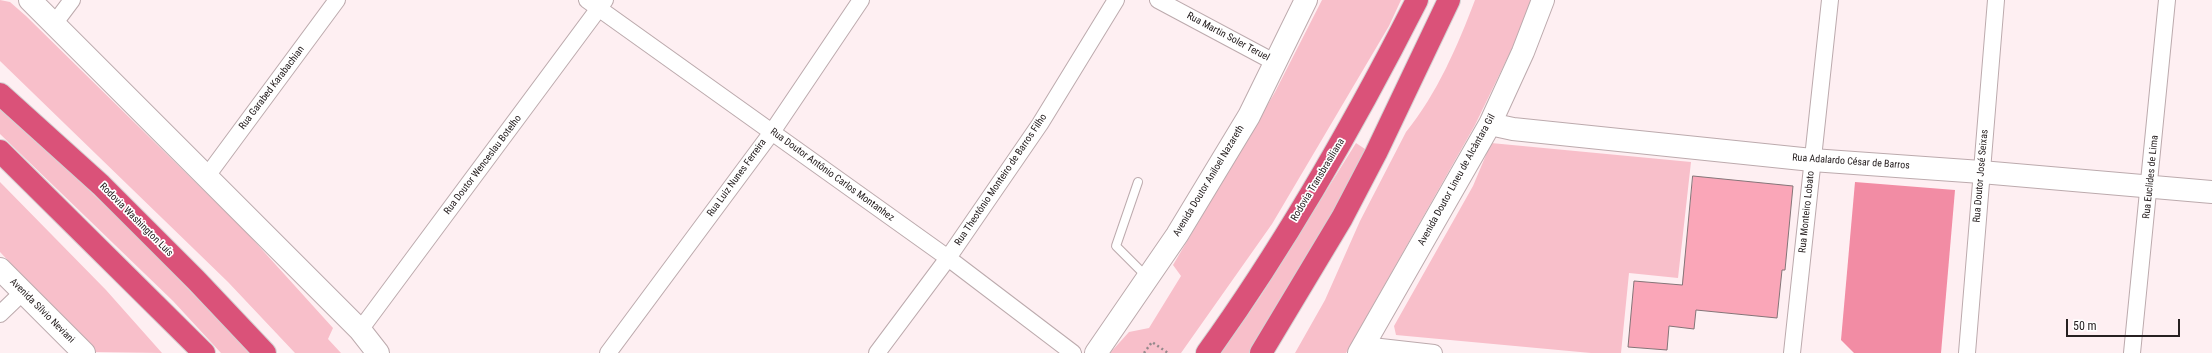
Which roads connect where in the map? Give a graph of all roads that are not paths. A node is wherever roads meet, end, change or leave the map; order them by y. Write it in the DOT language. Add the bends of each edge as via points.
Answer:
graph roads {
  1 [pos="30,0"];
  2 [pos="72,0"];
  3 [pos="337,0"];
  4 [pos="861,0"];
  5 [pos="1116,0"];
  6 [pos="1158,0"];
  7 [pos="1306,0"];
  8 [pos="1417,0"];
  9 [pos="1543,0"];
  10 [pos="1830,0"];
  11 [pos="1996,0"];
  12 [pos="2167,0"];
  13 [pos="597,3"];
  14 [pos="1450,4"];
  15 [pos="54,24"];
  16 [pos="1276,63"];
  17 [pos="2,93"];
  18 [pos="1490,124"];
  19 [pos="772,132"];
  20 [pos="0,151"];
  21 [pos="1812,160"];
  22 [pos="0,171"];
  23 [pos="1981,172"];
  24 [pos="207,176"];
  25 [pos="1138,182"];
  26 [pos="2150,187"];
  27 [pos="2212,192"];
  28 [pos="65,216"];
  29 [pos="948,258"];
  30 [pos="0,269"];
  31 [pos="1147,277"];
  32 [pos="24,291"];
  33 [pos="0,314"];
  34 [pos="360,330"];
  35 [pos="1361,349"];
  36 [pos="84,353"];
  37 [pos="204,353"];
  38 [pos="264,353"];
  39 [pos="378,353"];
  40 [pos="608,353"];
  41 [pos="877,353"];
  42 [pos="1073,353"];
  43 [pos="1096,353"];
  44 [pos="1207,353"];
  45 [pos="1261,353"];
  46 [pos="1434,353"];
  47 [pos="1792,353"];
  48 [pos="1967,353"];
  49 [pos="2132,353"];
  1 -- 15 [label="main road"];
  2 -- 15 [label="street"];
  3 -- 24 [label="street, Rua Garabed Karabachian"];
  4 -- 19 [label="street, Rua Luiz Nunes Ferreira"];
  5 -- 29 [label="street, Rua Theotônio Monteiro de Barros Filho" via="1040,124"];
  6 -- 16 [label="street, Rua Martin Soler Teruel"];
  7 -- 16 [label="main road, Avenida Doutor Aniloel Nazareth"];
  8 -- 44 [label="highway, Rodovia Transbrasiliana" via="1370,94 1274,254"];
  9 -- 18 [label="main road, Avenida Doutor Lineu de Alcântara Gil" via="1523,52"];
  10 -- 21 [label="street, Rua Monteiro Lobato"];
  11 -- 23 [label="street, Rua Doutor José Seixas"];
  12 -- 26 [label="street, Rua Euclides de Lima"];
  13 -- 19 [label="street, Rua Doutor Antônio Carlos Montanhez"];
  13 -- 34 [label="street, Rua Doutor Wenceslau Botelho"];
  14 -- 45 [label="highway" via="1342,218"];
  15 -- 24 [label="main road"];
  16 -- 31 [label="main road, Avenida Doutor Aniloel Nazareth" via="1249,116 1177,235"];
  17 -- 38 [label="highway, Rodovia Washington Luís" via="101,185 196,280"];
  18 -- 21 [label="main road, Rua Adalardo César de Barros"];
  18 -- 35 [label="main road, Avenida Doutor Lineu de Alcântara Gil"];
  19 -- 29 [label="street, Rua Doutor Antônio Carlos Montanhez"];
  19 -- 40 [label="street, Rua Luiz Nunes Ferreira"];
  20 -- 28 [label="highway"];
  21 -- 23 [label="main road, Rua Adalardo César de Barros"];
  21 -- 47 [label="street, Rua Monteiro Lobato"];
  22 -- 28 [label="highway"];
  23 -- 26 [label="main road, Rua Adalardo César de Barros"];
  23 -- 48 [label="street, Rua Doutor José Seixas"];
  24 -- 34 [label="main road"];
  25 -- 31 [label="lane" via="1116,246"];
  26 -- 27 [label="main road, Rua Adalardo César de Barros"];
  26 -- 49 [label="street, Rua Euclides de Lima"];
  28 -- 37 [label="highway"];
  29 -- 41 [label="street, Rua Theotônio Monteiro de Barros Filho"];
  29 -- 42 [label="street, Rua Doutor Antônio Carlos Montanhez"];
  30 -- 32 [label="main road, Avenida Sílvio Neviani"];
  31 -- 43 [label="main road, Avenida Doutor Aniloel Nazareth"];
  32 -- 33 [label="street"];
  32 -- 36 [label="main road, Avenida Sílvio Neviani"];
  34 -- 39 [label="main road"];
  35 -- 46 [label="street"];
}
